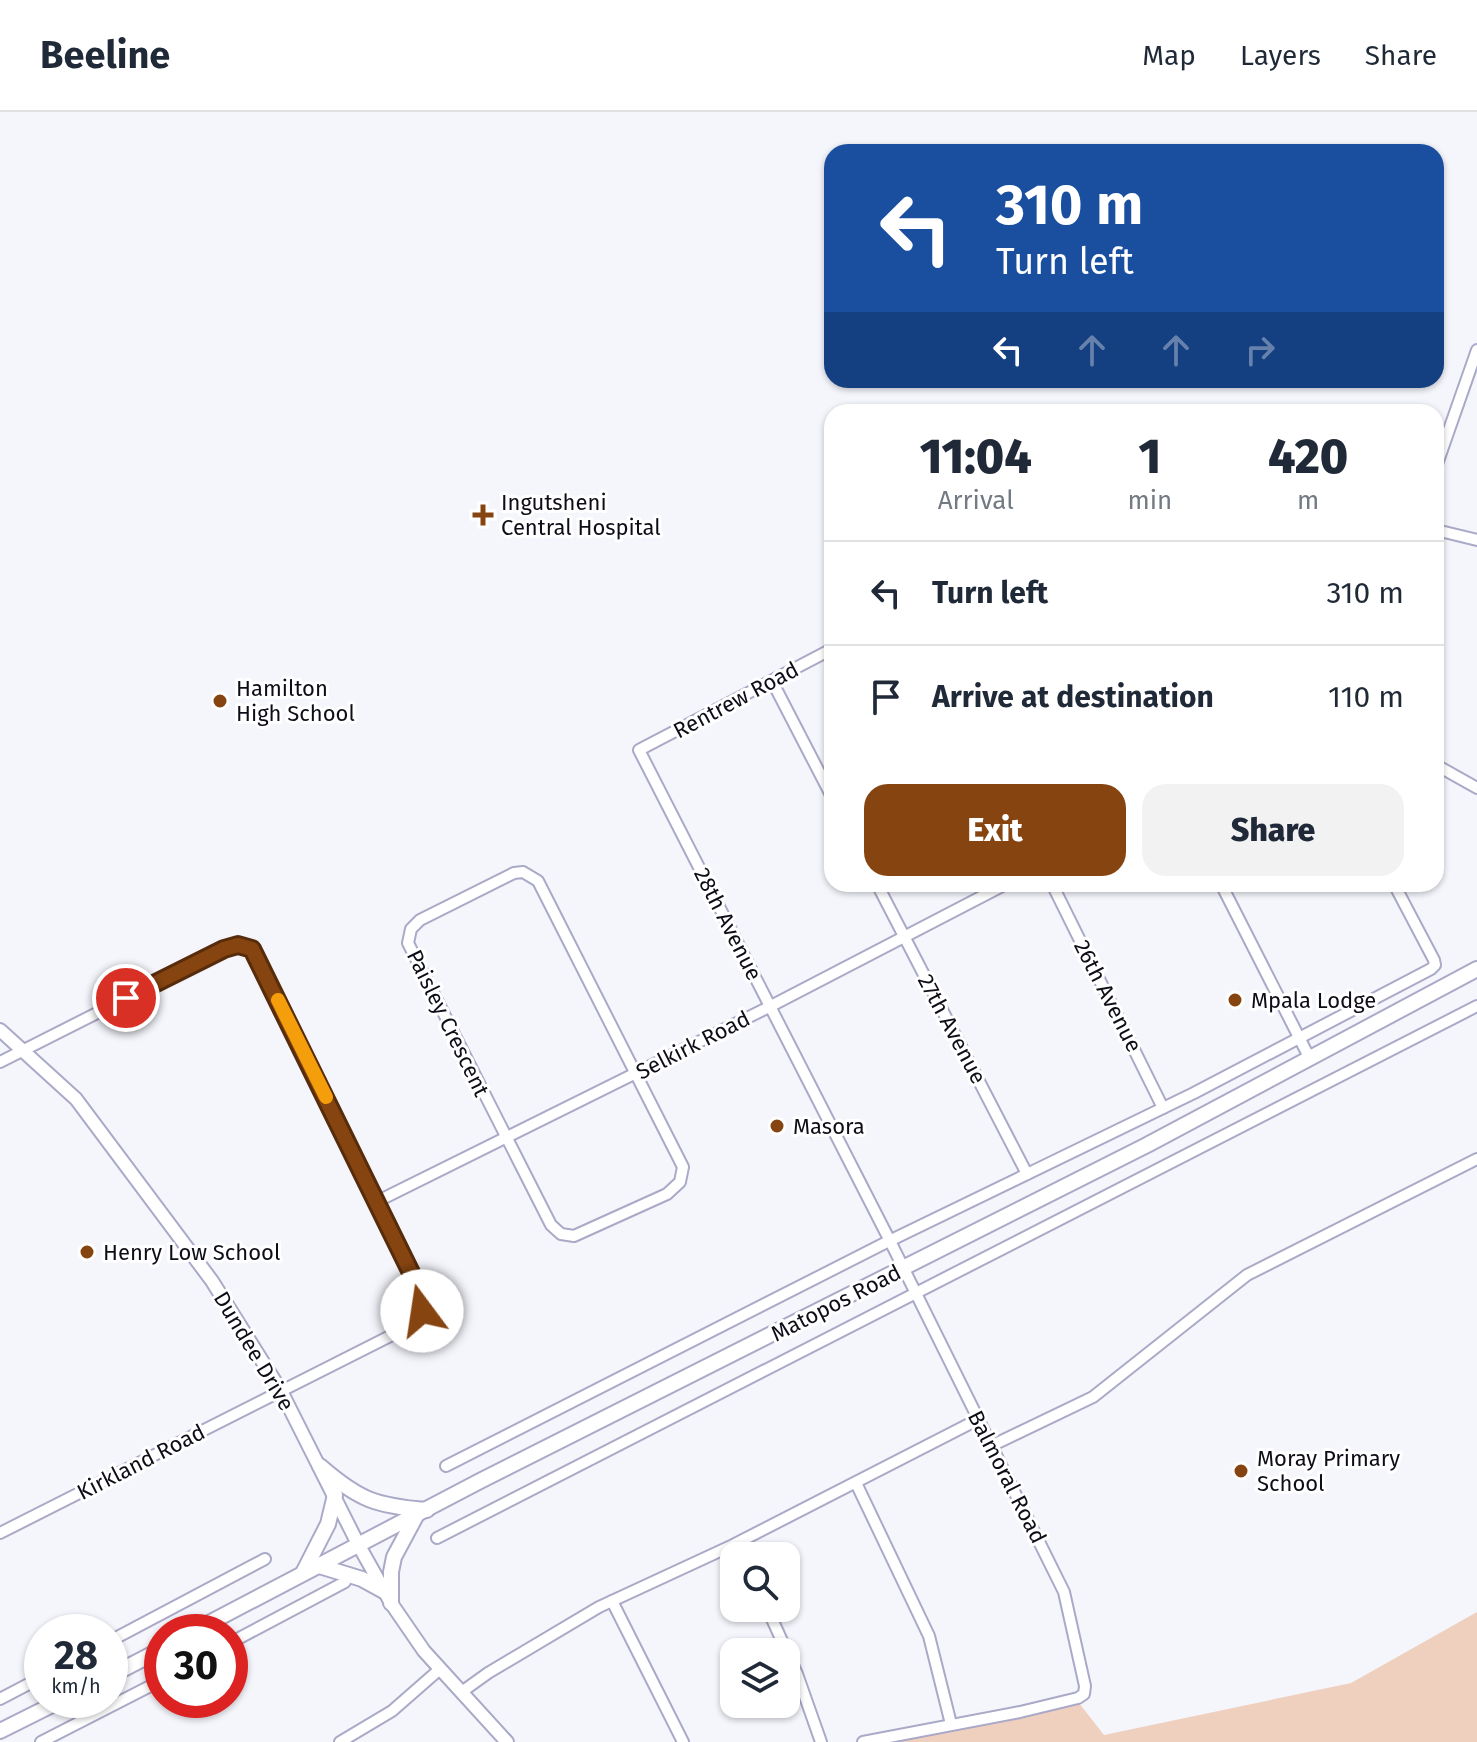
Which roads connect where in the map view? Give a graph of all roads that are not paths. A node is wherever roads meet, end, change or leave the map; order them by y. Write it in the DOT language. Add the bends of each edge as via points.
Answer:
graph roads {
  1 [pos="1477,350"];
  2 [pos="1444,427"];
  3 [pos="1444,532"];
  4 [pos="1477,540"];
  5 [pos="824,653"];
  6 [pos="772,681"];
  7 [pos="639,750"];
  8 [pos="1444,769"];
  9 [pos="824,782"];
  10 [pos="1477,788"];
  11 [pos="881,892"];
  12 [pos="990,892"];
  13 [pos="1056,892"];
  14 [pos="1225,892"];
  15 [pos="1398,892"];
  16 [pos="904,936"];
  17 [pos="1477,969"];
  18 [pos="1477,1006"];
  19 [pos="769,1007"];
  20 [pos="0,1030"];
  21 [pos="1299,1037"];
  22 [pos="23,1049"];
  23 [pos="1309,1057"];
  24 [pos="0,1062"];
  25 [pos="636,1073"];
  26 [pos="1163,1108"];
  27 [pos="505,1138"];
  28 [pos="1477,1159"];
  29 [pos="1027,1174"];
  30 [pos="378,1201"];
  31 [pos="890,1241"];
  32 [pos="903,1269"];
  33 [pos="916,1295"];
  34 [pos="281,1391"];
  35 [pos="977,1420"];
  36 [pos="991,1446"];
  37 [pos="320,1466"];
  38 [pos="446,1466"];
  39 [pos="856,1483"];
  40 [pos="335,1495"];
  41 [pos="422,1513"];
  42 [pos="0,1533"];
  43 [pos="437,1538"];
  44 [pos="739,1542"];
  45 [pos="358,1544"];
  46 [pos="720,1551"];
  47 [pos="265,1559"];
  48 [pos="310,1568"];
  49 [pos="345,1582"];
  50 [pos="388,1597"];
  51 [pos="612,1601"];
  52 [pos="225,1614"];
  53 [pos="773,1622"];
  54 [pos="128,1631"];
  55 [pos="248,1633"];
  56 [pos="440,1669"];
  57 [pos="24,1686"];
  58 [pos="144,1689"];
  59 [pos="463,1691"];
  60 [pos="0,1699"];
  61 [pos="26,1718"];
  62 [pos="951,1724"];
  63 [pos="0,1731"];
  64 [pos="41,1742"];
  65 [pos="340,1742"];
  66 [pos="507,1742"];
  67 [pos="683,1742"];
  68 [pos="821,1742"];
  69 [pos="863,1742"];
  1 -- 2 [label="street"];
  3 -- 4 [label="street"];
  5 -- 6 [label="street, Rentrew Road"];
  6 -- 7 [label="street, Rentrew Road"];
  6 -- 9 [label="street"];
  7 -- 19 [label="street, 28th Avenue"];
  8 -- 10 [label="street"];
  11 -- 16 [label="street, 27th Avenue"];
  12 -- 16 [label="street, Selkirk Road"];
  13 -- 26 [label="street, 26th Avenue"];
  14 -- 21 [label="street"];
  15 -- 21 [label="street" via="1435,965"];
  16 -- 19 [label="street, Selkirk Road"];
  16 -- 29 [label="street, 27th Avenue"];
  17 -- 23 [label="main road, Matopos Road"];
  18 -- 33 [label="street"];
  19 -- 25 [label="street, Selkirk Road"];
  19 -- 31 [label="street, 28th Avenue"];
  20 -- 22 [label="street, Dundee Drive"];
  21 -- 23 [label="street"];
  21 -- 26 [label="street"];
  22 -- 24 [label="street"];
  22 -- 30 [label="street" via="224,949 242,946 256,954"];
  22 -- 34 [label="street, Dundee Drive" via="76,1099 110,1143 212,1281"];
  23 -- 32 [label="main road, Matopos Road"];
  25 -- 27 [label="street, Selkirk Road"];
  25 -- 27 [label="street, Paisley Crescent" via="683,1167 680,1182 667,1194 568,1236 551,1225"];
  25 -- 27 [label="street, Paisley Crescent" via="538,881 528,873 514,873 414,924 408,943"];
  26 -- 29 [label="street"];
  27 -- 30 [label="street, Selkirk Road"];
  28 -- 36 [label="street" via="1247,1275 1093,1397"];
  29 -- 31 [label="street"];
  30 -- 34 [label="street, Kirkland Road" via="423,1297 419,1319"];
  31 -- 32 [label="street, 28th Avenue"];
  31 -- 38 [label="street"];
  32 -- 33 [label="street, Balmoral Road"];
  32 -- 41 [label="main road, Matopos Road"];
  33 -- 35 [label="street, Balmoral Road"];
  33 -- 43 [label="street"];
  34 -- 37 [label="street, Dundee Drive"];
  34 -- 42 [label="street, Kirkland Road"];
  35 -- 36 [label="street, Balmoral Road"];
  35 -- 39 [label="street"];
  36 -- 62 [label="street, Balmoral Road" via="1067,1599 1084,1694"];
  37 -- 40 [label="street, Dundee Drive"];
  37 -- 41 [label="main road" via="375,1503"];
  39 -- 44 [label="street"];
  39 -- 62 [label="street" via="924,1625"];
  40 -- 45 [label="street, Dundee Drive"];
  40 -- 48 [label="main road"];
  41 -- 45 [label="main road, Matopos Road"];
  41 -- 50 [label="main road" via="394,1557"];
  45 -- 48 [label="main road, Matopos Road"];
  45 -- 50 [label="street, Dundee Drive"];
  46 -- 51 [label="street"];
  47 -- 54 [label="street"];
  48 -- 50 [label="main road" via="362,1579"];
  48 -- 52 [label="main road, Matopos Road"];
  49 -- 55 [label="street"];
  50 -- 56 [label="street, Dundee Drive"];
  51 -- 59 [label="street"];
  51 -- 67 [label="street"];
  53 -- 68 [label="street"];
  56 -- 59 [label="street, Dundee Drive"];
  56 -- 65 [label="street" via="392,1711"];
  57 -- 60 [label="street"];
  58 -- 64 [label="street"];
  59 -- 66 [label="street, Dundee Drive"];
  61 -- 63 [label="main road"];
  62 -- 69 [label="street"];
}
